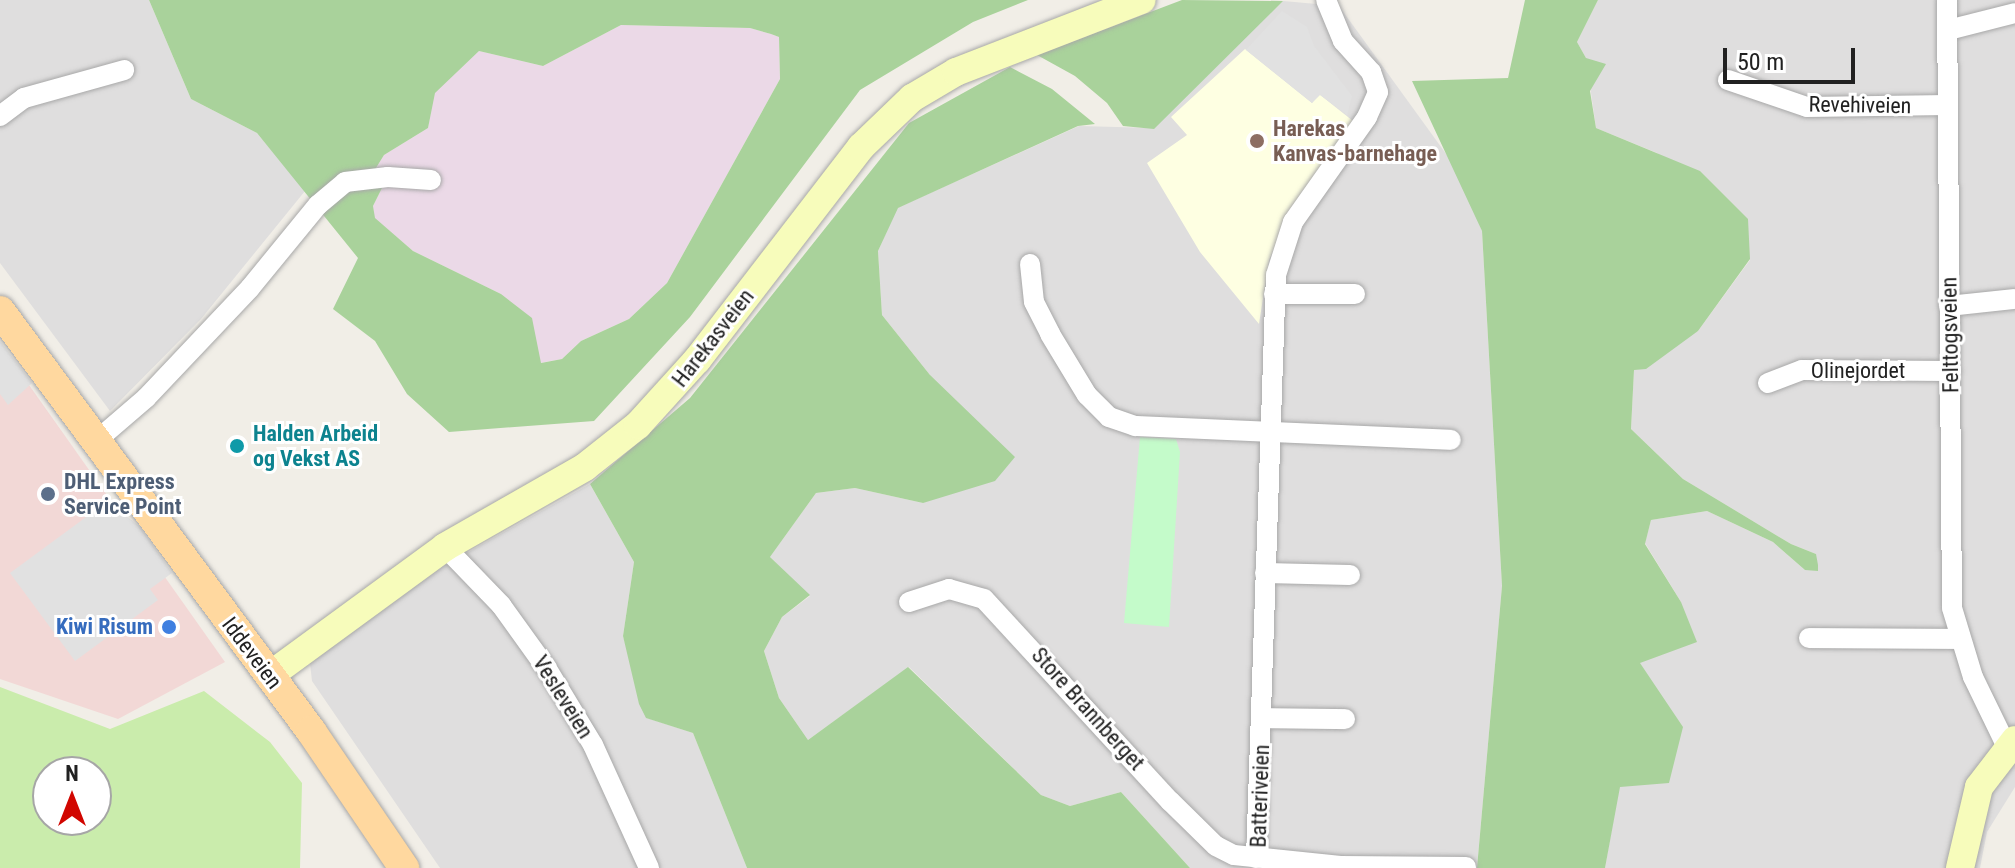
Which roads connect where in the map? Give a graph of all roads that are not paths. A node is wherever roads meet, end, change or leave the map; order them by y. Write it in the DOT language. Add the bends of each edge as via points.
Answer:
graph roads {
  1 [pos="1142,0"];
  2 [pos="1326,0"];
  3 [pos="1947,0"];
  4 [pos="2015,13"];
  5 [pos="1948,30"];
  6 [pos="124,70"];
  7 [pos="1728,80"];
  8 [pos="1948,105"];
  9 [pos="0,116"];
  10 [pos="431,180"];
  11 [pos="1030,264"];
  12 [pos="1274,294"];
  13 [pos="1355,294"];
  14 [pos="2015,299"];
  15 [pos="1949,306"];
  16 [pos="0,311"];
  17 [pos="1951,371"];
  18 [pos="1768,383"];
  19 [pos="1269,432"];
  20 [pos="1451,440"];
  21 [pos="96,441"];
  22 [pos="445,547"];
  23 [pos="1265,573"];
  24 [pos="1350,575"];
  25 [pos="909,602"];
  26 [pos="1809,638"];
  27 [pos="1958,639"];
  28 [pos="269,676"];
  29 [pos="1262,718"];
  30 [pos="1345,719"];
  31 [pos="2011,743"];
  32 [pos="1256,858"];
  33 [pos="1466,867"];
  34 [pos="404,868"];
  35 [pos="649,868"];
  36 [pos="1960,868"];
  1 -- 22 [label="street, Harekasveien" via="956,72 887,118 697,360 638,425 585,467"];
  2 -- 12 [label="street, Batteriveien" via="1343,41 1371,72 1378,92 1367,117 1293,222"];
  3 -- 5 [label="street, Felttogsveien"];
  4 -- 5 [label="street"];
  5 -- 8 [label="street, Felttogsveien"];
  6 -- 9 [label="street" via="24,98"];
  7 -- 8 [label="street, Revehiveien" via="1807,107"];
  8 -- 15 [label="street, Felttogsveien"];
  10 -- 21 [label="street" via="345,182 318,205 250,288 146,398"];
  11 -- 19 [label="street" via="1034,302 1050,334 1087,395 1109,417 1135,426"];
  12 -- 13 [label="street"];
  12 -- 19 [label="street, Batteriveien"];
  14 -- 15 [label="street"];
  15 -- 17 [label="street, Felttogsveien"];
  16 -- 21 [label="main road, Iddeveien"];
  17 -- 18 [label="street, Olinejordet" via="1802,370"];
  17 -- 27 [label="street, Felttogsveien" via="1951,589"];
  19 -- 20 [label="street"];
  19 -- 23 [label="street, Batteriveien"];
  21 -- 28 [label="main road, Iddeveien"];
  22 -- 28 [label="street, Harekasveien"];
  22 -- 35 [label="street, Vesleveien" via="501,605 547,669 593,745"];
  23 -- 24 [label="street"];
  23 -- 29 [label="street, Batteriveien"];
  25 -- 32 [label="street, Store Brannberget" via="949,589 984,599 1195,827 1216,846"];
  26 -- 27 [label="street"];
  27 -- 31 [label="street, Felttogsveien"];
  28 -- 34 [label="main road, Iddeveien"];
  29 -- 30 [label="street, Batteriveien"];
  29 -- 32 [label="street, Batteriveien"];
  31 -- 36 [label="street" via="1979,787"];
  32 -- 33 [label="street, Batteriveien" via="1340,866"];
}
